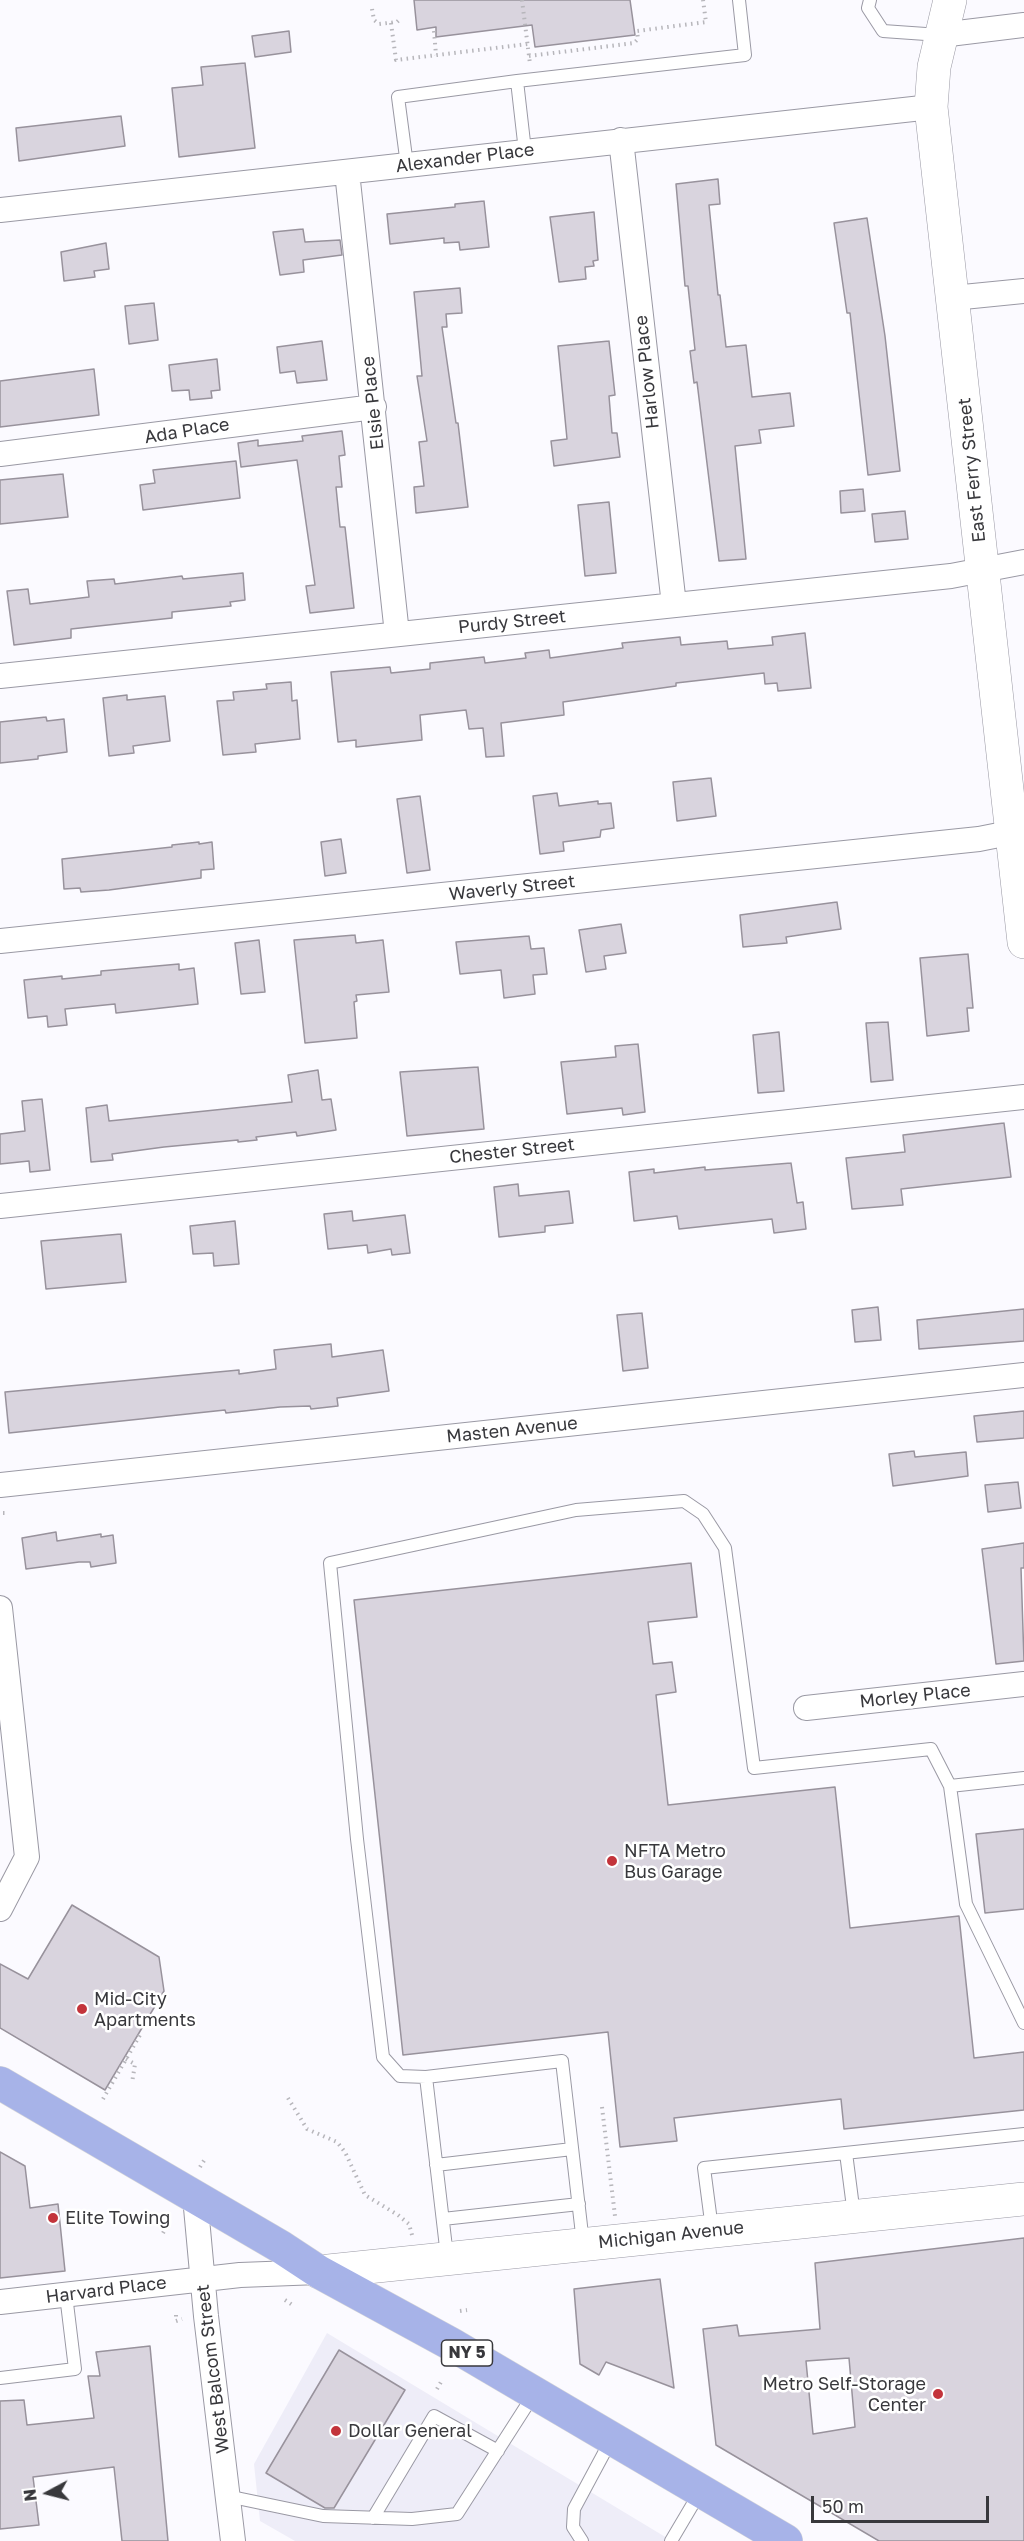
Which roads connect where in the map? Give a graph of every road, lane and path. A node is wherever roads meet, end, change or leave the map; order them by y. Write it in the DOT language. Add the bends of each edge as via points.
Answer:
graph roads {
  1 [pos="522,0"];
  2 [pos="703,0"];
  3 [pos="739,0"];
  4 [pos="870,0"];
  5 [pos="950,0"];
  6 [pos="372,9"];
  7 [pos="401,18"];
  8 [pos="391,23"];
  9 [pos="1024,25"];
  10 [pos="434,31"];
  11 [pos="941,35"];
  12 [pos="586,42"];
  13 [pos="528,44"];
  14 [pos="586,49"];
  15 [pos="436,55"];
  16 [pos="529,56"];
  17 [pos="530,63"];
  18 [pos="517,81"];
  19 [pos="931,107"];
  20 [pos="621,140"];
  21 [pos="525,151"];
  22 [pos="407,165"];
  23 [pos="347,172"];
  24 [pos="0,210"];
  25 [pos="1024,291"];
  26 [pos="952,298"];
  27 [pos="374,407"];
  28 [pos="0,454"];
  29 [pos="1024,562"];
  30 [pos="982,569"];
  31 [pos="674,605"];
  32 [pos="398,634"];
  33 [pos="0,676"];
  34 [pos="1018,831"];
  35 [pos="0,941"];
  36 [pos="1024,942"];
  37 [pos="1024,1097"];
  38 [pos="0,1206"];
  39 [pos="1024,1375"];
  40 [pos="0,1485"];
  41 [pos="0,1608"];
  42 [pos="1024,1684"];
  43 [pos="806,1708"];
  44 [pos="1024,1778"];
  45 [pos="950,1786"];
  46 [pos="0,1909"];
  47 [pos="1024,2023"];
  48 [pos="140,2035"];
  49 [pos="126,2059"];
  50 [pos="426,2077"];
  51 [pos="0,2083"];
  52 [pos="132,2083"];
  53 [pos="288,2098"];
  54 [pos="103,2099"];
  55 [pos="602,2107"];
  56 [pos="1024,2134"];
  57 [pos="572,2149"];
  58 [pos="846,2153"];
  59 [pos="205,2158"];
  60 [pos="436,2165"];
  61 [pos="197,2182"];
  62 [pos="1024,2199"];
  63 [pos="579,2204"];
  64 [pos="615,2216"];
  65 [pos="855,2217"];
  66 [pos="443,2219"];
  67 [pos="167,2226"];
  68 [pos="713,2231"];
  69 [pos="163,2233"];
  70 [pos="414,2238"];
  71 [pos="583,2245"];
  72 [pos="448,2258"];
  73 [pos="319,2272"];
  74 [pos="202,2279"];
  75 [pos="66,2295"];
  76 [pos="285,2300"];
  77 [pos="0,2302"];
  78 [pos="294,2306"];
  79 [pos="467,2310"];
  80 [pos="460,2311"];
  81 [pos="176,2315"];
  82 [pos="182,2319"];
  83 [pos="0,2378"];
  84 [pos="441,2382"];
  85 [pos="436,2389"];
  86 [pos="535,2393"];
  87 [pos="613,2438"];
  88 [pos="498,2451"];
  89 [pos="701,2491"];
  90 [pos="227,2496"];
  91 [pos="374,2518"];
  92 [pos="233,2541"];
  93 [pos="582,2541"];
  94 [pos="671,2541"];
  95 [pos="786,2541"];
  1 -- 13 [label="path"];
  2 -- 14 [label="path" via="706,22 637,32 634,43"];
  3 -- 18 [label="lane" via="745,55"];
  4 -- 11 [label="lane" via="868,8 883,32"];
  5 -- 11 [label="street, East Ferry Street"];
  6 -- 8 [label="path" via="376,22"];
  7 -- 8 [label="path"];
  8 -- 15 [label="path" via="396,60"];
  9 -- 11 [label="street"];
  10 -- 15 [label="path"];
  11 -- 19 [label="street, East Ferry Street"];
  12 -- 14 [label="path"];
  13 -- 15 [label="path"];
  13 -- 16 [label="path"];
  14 -- 16 [label="path"];
  16 -- 17 [label="path"];
  18 -- 21 [label="lane"];
  18 -- 22 [label="lane" via="398,97"];
  19 -- 20 [label="street, Alexander Place"];
  19 -- 26 [label="street, East Ferry Street"];
  20 -- 21 [label="street, Alexander Place"];
  20 -- 31 [label="street, Harlow Place"];
  21 -- 22 [label="street, Alexander Place"];
  22 -- 23 [label="street, Alexander Place"];
  23 -- 24 [label="street, Alexander Place"];
  23 -- 27 [label="street, Elsie Place"];
  25 -- 26 [label="street"];
  26 -- 30 [label="street, East Ferry Street"];
  27 -- 28 [label="street, Ada Place"];
  27 -- 32 [label="street, Elsie Place"];
  29 -- 30 [label="street, Purdy Street"];
  30 -- 31 [label="street, Purdy Street" via="951,576"];
  30 -- 34 [label="street, East Ferry Street"];
  31 -- 32 [label="street, Purdy Street"];
  32 -- 33 [label="street, Purdy Street"];
  34 -- 35 [label="street, Waverly Street" via="979,839"];
  34 -- 36 [label="street, East Ferry Street"];
  37 -- 38 [label="street, Chester Street"];
  39 -- 40 [label="street, Masten Avenue"];
  41 -- 46 [label="street" via="27,1857"];
  42 -- 43 [label="street, Morley Place"];
  44 -- 45 [label="lane"];
  45 -- 47 [label="lane" via="966,1904"];
  45 -- 50 [label="lane" via="931,1749 754,1768 725,1548 704,1514 684,1501 576,1510 330,1563 383,2057 400,2076"];
  48 -- 49 [label="path"];
  49 -- 52 [label="path" via="135,2064"];
  49 -- 54 [label="path"];
  50 -- 57 [label="lane" via="562,2061"];
  50 -- 60 [label="lane"];
  51 -- 61 [label="main road, NY 5"];
  53 -- 70 [label="path" via="307,2129 337,2142 345,2151 365,2195 409,2224"];
  55 -- 64 [label="path"];
  56 -- 58 [label="lane"];
  57 -- 60 [label="lane"];
  57 -- 63 [label="lane"];
  58 -- 65 [label="lane"];
  58 -- 68 [label="lane" via="704,2168"];
  59 -- 61 [label="path"];
  60 -- 66 [label="lane"];
  61 -- 73 [label="main road, NY 5"];
  61 -- 74 [label="street, West Balcom Street"];
  62 -- 65 [label="street, Michigan Avenue"];
  63 -- 66 [label="lane"];
  63 -- 71 [label="lane"];
  65 -- 68 [label="street, Michigan Avenue"];
  66 -- 72 [label="lane"];
  67 -- 69 [label="path"];
  68 -- 71 [label="street, Michigan Avenue"];
  71 -- 72 [label="street, Michigan Avenue"];
  72 -- 73 [label="street, Michigan Avenue"];
  73 -- 74 [label="street, Harvard Place"];
  73 -- 86 [label="main road, NY 5"];
  74 -- 75 [label="street, Harvard Place"];
  74 -- 90 [label="street, West Balcom Street"];
  75 -- 77 [label="street, Harvard Place"];
  75 -- 83 [label="lane" via="75,2369"];
  76 -- 78 [label="path"];
  79 -- 80 [label="path"];
  81 -- 82 [label="path" via="176,2321"];
  84 -- 85 [label="path"];
  86 -- 87 [label="main road, NY 5"];
  86 -- 88 [label="lane"];
  87 -- 89 [label="main road, NY 5"];
  87 -- 93 [label="lane" via="573,2509 573,2527"];
  88 -- 91 [label="lane" via="458,2514"];
  88 -- 91 [label="lane" via="434,2416"];
  89 -- 94 [label="lane"];
  89 -- 95 [label="main road, NY 5"];
  90 -- 91 [label="lane" via="323,2516"];
  90 -- 92 [label="street, West Balcom Street"];
}
